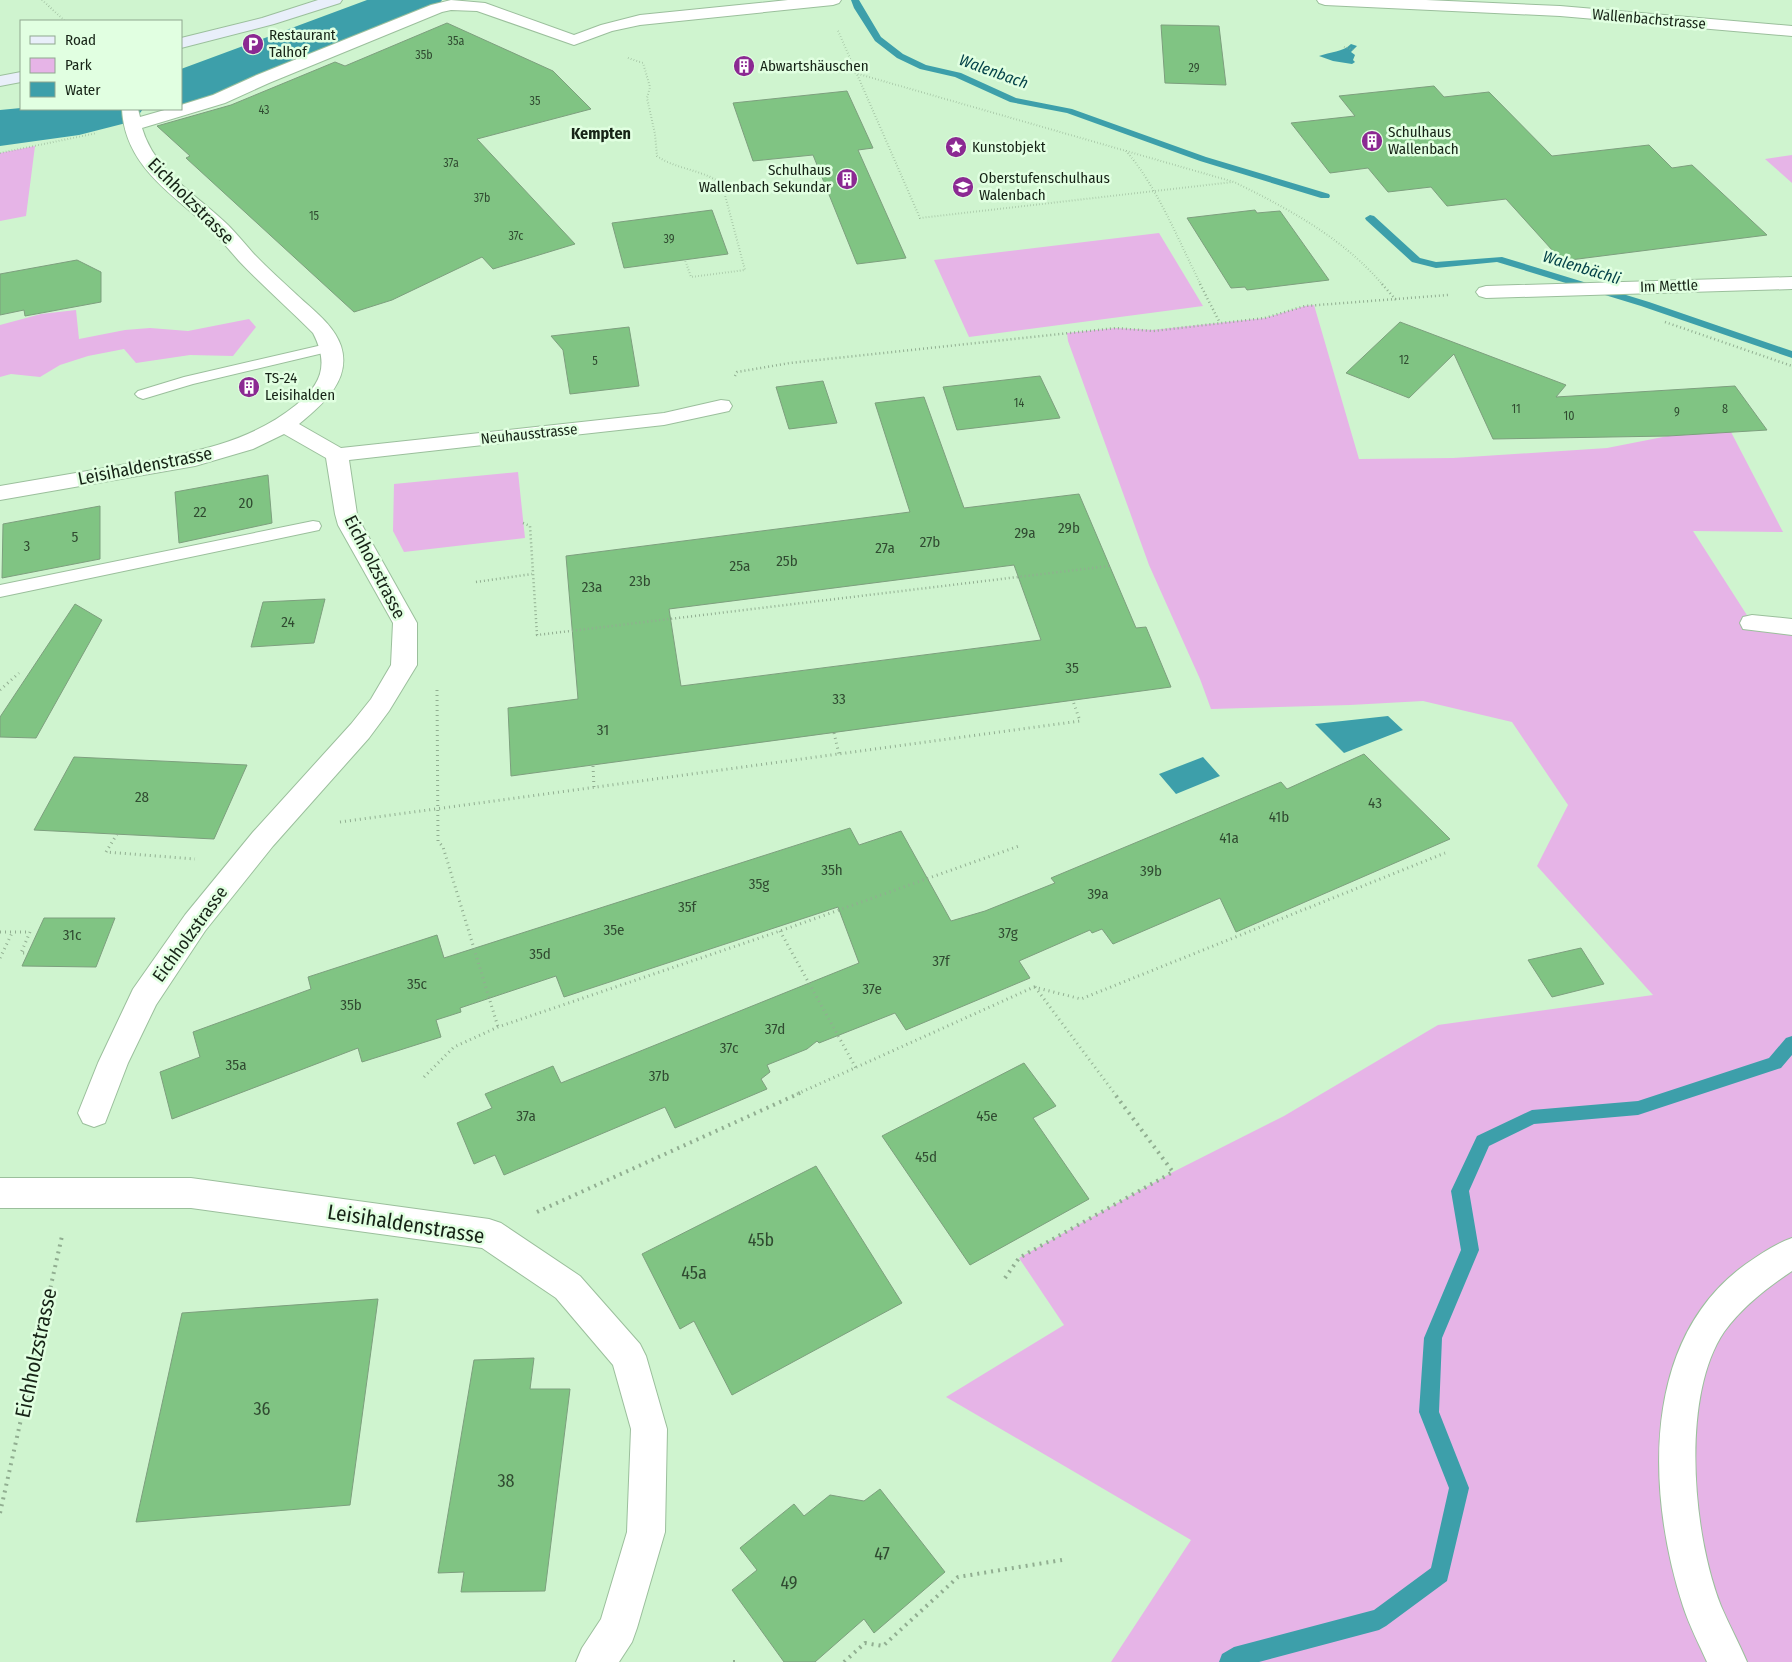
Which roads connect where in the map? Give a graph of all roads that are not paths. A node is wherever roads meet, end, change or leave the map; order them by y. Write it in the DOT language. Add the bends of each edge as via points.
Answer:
graph roads {
  1 [pos="334,0"];
  2 [pos="829,0"];
  3 [pos="1325,0"];
  4 [pos="1559,6"];
  5 [pos="1792,31"];
  6 [pos="182,43"];
  7 [pos="20,77"];
  8 [pos="0,81"];
  9 [pos="182,107"];
  10 [pos="168,110"];
  11 [pos="131,118"];
  12 [pos="1792,283"];
  13 [pos="1486,292"];
  14 [pos="331,347"];
  15 [pos="143,394"];
  16 [pos="721,406"];
  17 [pos="285,425"];
  18 [pos="336,455"];
  19 [pos="0,493"];
  20 [pos="313,526"];
  21 [pos="0,591"];
  22 [pos="1752,623"];
  23 [pos="1792,626"];
  24 [pos="94,1113"];
  25 [pos="0,1193"];
  26 [pos="1792,1252"];
  27 [pos="596,1662"];
  28 [pos="1727,1662"];
  1 -- 6 [label="main road"];
  2 -- 9 [label="street" via="640,20 574,40 479,6 451,5 220,99"];
  3 -- 4 [label="street, Wallenbachstrasse"];
  4 -- 5 [label="street, Wallenbachstrasse"];
  7 -- 8 [label="main road"];
  10 -- 11 [label="street"];
  11 -- 14 [label="street, Eichholzstrasse" via="137,142 166,181 221,229 322,330"];
  12 -- 13 [label="street, Im Mettle"];
  14 -- 15 [label="lane"];
  14 -- 17 [label="street" via="329,380 319,397"];
  16 -- 18 [label="street, Neuhausstrasse" via="664,419"];
  17 -- 18 [label="street"];
  17 -- 19 [label="street, Leisihaldenstrasse" via="245,444 195,459"];
  18 -- 24 [label="street, Eichholzstrasse" via="350,525 405,623 404,665 360,731 262,839 195,923 144,998 113,1063"];
  20 -- 21 [label="lane"];
  22 -- 23 [label="street"];
  25 -- 27 [label="street, Leisihaldenstrasse" via="191,1193 489,1234 568,1287 628,1356 649,1429 646,1532 618,1628"];
  26 -- 28 [label="street" via="1761,1272 1730,1299 1704,1333 1686,1383 1678,1429 1677,1477 1685,1543 1704,1612"];
}
